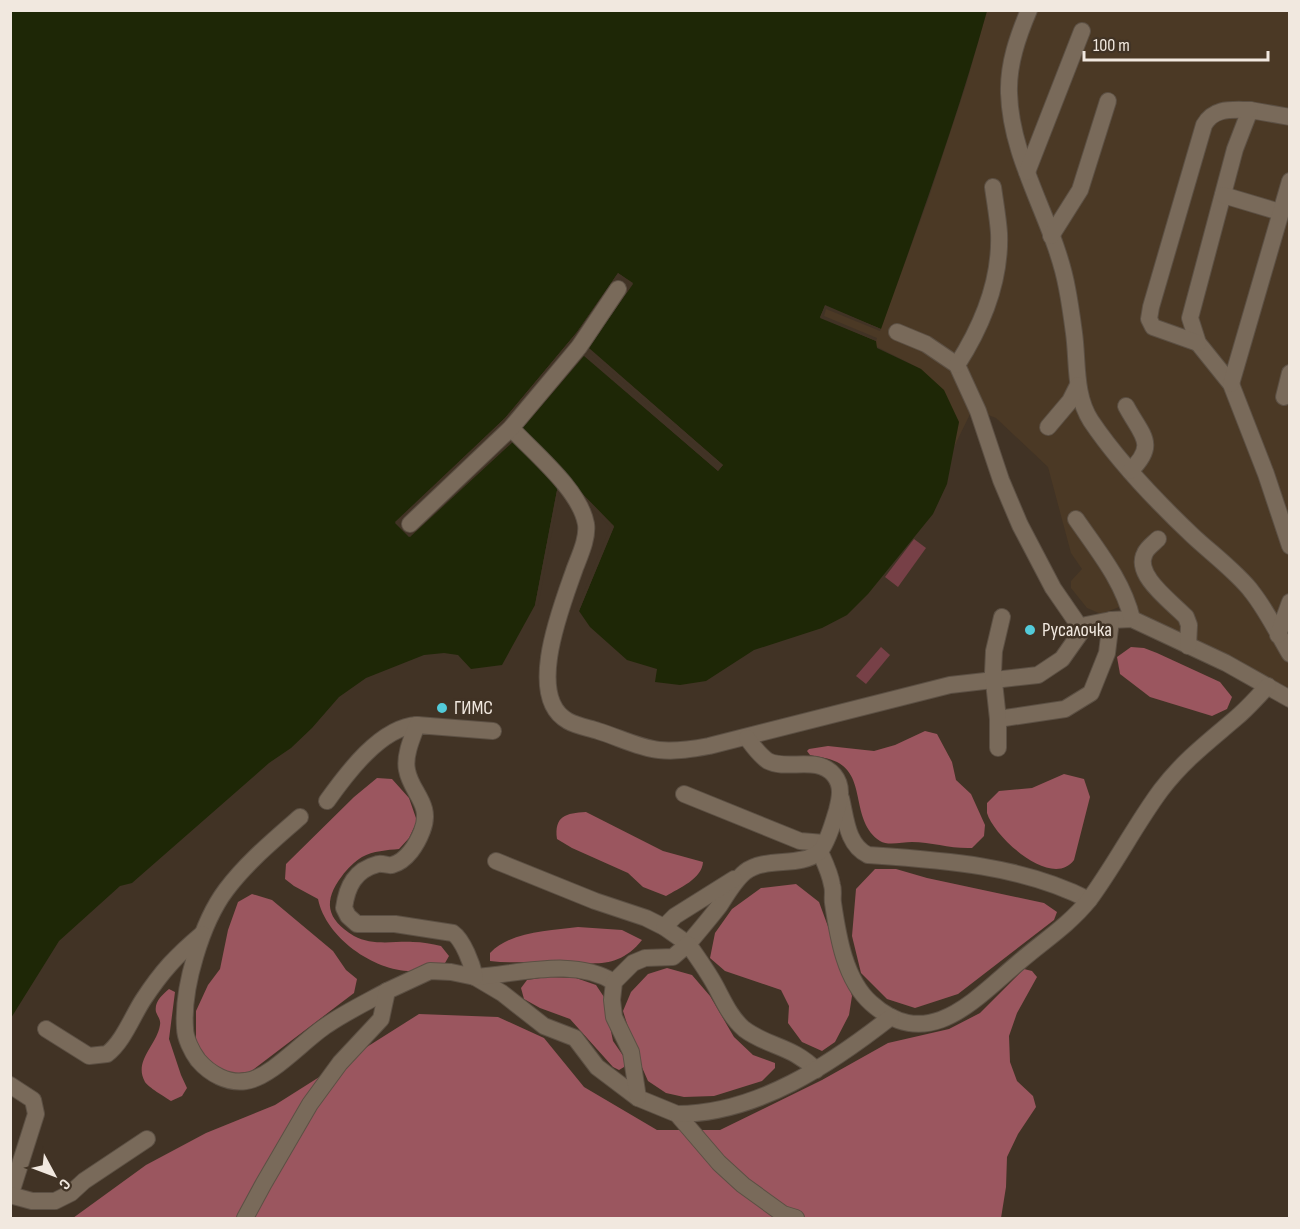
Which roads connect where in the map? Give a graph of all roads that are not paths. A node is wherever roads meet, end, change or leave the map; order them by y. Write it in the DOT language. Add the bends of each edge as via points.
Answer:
graph roads {
  1 [pos="1029,10"];
  2 [pos="1082,31"];
  3 [pos="1107,101"];
  4 [pos="1250,110"];
  5 [pos="1290,117"];
  6 [pos="1027,172"];
  7 [pos="1290,181"];
  8 [pos="993,187"];
  9 [pos="1223,195"];
  10 [pos="1280,212"];
  11 [pos="1051,236"];
  12 [pos="618,289"];
  13 [pos="897,332"];
  14 [pos="1198,343"];
  15 [pos="957,365"];
  16 [pos="1290,373"];
  17 [pos="1231,384"];
  18 [pos="1078,385"];
  19 [pos="1284,397"];
  20 [pos="1126,406"];
  21 [pos="511,428"];
  22 [pos="1048,428"];
  23 [pos="1130,471"];
  24 [pos="1076,519"];
  25 [pos="410,524"];
  26 [pos="1158,539"];
  27 [pos="1290,546"];
  28 [pos="1290,602"];
  29 [pos="1002,617"];
  30 [pos="1132,619"];
  31 [pos="1111,620"];
  32 [pos="1082,630"];
  33 [pos="1278,635"];
  34 [pos="1188,646"];
  35 [pos="1290,654"];
  36 [pos="993,680"];
  37 [pos="1268,686"];
  38 [pos="1290,699"];
  39 [pos="998,719"];
  40 [pos="417,725"];
  41 [pos="493,731"];
  42 [pos="747,738"];
  43 [pos="998,748"];
  44 [pos="684,794"];
  45 [pos="841,796"];
  46 [pos="327,801"];
  47 [pos="300,817"];
  48 [pos="822,847"];
  49 [pos="496,861"];
  50 [pos="745,872"];
  51 [pos="1089,900"];
  52 [pos="664,927"];
  53 [pos="202,934"];
  54 [pos="688,944"];
  55 [pos="476,977"];
  56 [pos="614,982"];
  57 [pos="387,991"];
  58 [pos="891,1017"];
  59 [pos="46,1029"];
  60 [pos="816,1070"];
  61 [pos="10,1086"];
  62 [pos="639,1098"];
  63 [pos="678,1114"];
  64 [pos="147,1139"];
  65 [pos="11,1195"];
  66 [pos="245,1218"];
  67 [pos="796,1218"];
  1 -- 6 [label="street" via="1018,34 1009,93 1011,117"];
  2 -- 6 [label="street"];
  3 -- 11 [label="street" via="1080,190"];
  4 -- 5 [label="street"];
  4 -- 9 [label="street"];
  4 -- 14 [label="street" via="1220,111 1204,125 1151,307 1149,319 1153,327"];
  6 -- 11 [label="street"];
  7 -- 10 [label="street"];
  8 -- 15 [label="street" via="999,234 996,272 988,308"];
  9 -- 10 [label="street"];
  9 -- 14 [label="street" via="1190,313"];
  10 -- 17 [label="street"];
  11 -- 18 [label="street" via="1066,285"];
  12 -- 21 [label="street" via="579,347"];
  13 -- 15 [label="street" via="926,344"];
  14 -- 17 [label="street"];
  15 -- 32 [label="street" via="1020,525 1053,588"];
  16 -- 19 [label="street"];
  17 -- 27 [label="street"];
  18 -- 22 [label="street"];
  18 -- 23 [label="street" via="1090,419"];
  20 -- 23 [label="street" via="1146,446 1144,455"];
  21 -- 25 [label="street"];
  21 -- 42 [label="street" via="566,486 586,525 584,544 549,651 552,706 567,721 658,750 683,751"];
  23 -- 33 [label="street" via="1160,505 1252,591"];
  24 -- 30 [label="street" via="1109,566 1127,599"];
  26 -- 34 [label="street" via="1144,554 1142,567 1147,579 1186,617"];
  28 -- 33 [label="street"];
  29 -- 36 [label="street" via="994,651"];
  30 -- 31 [label="street"];
  30 -- 34 [label="street"];
  31 -- 32 [label="street" via="1086,625"];
  31 -- 39 [label="street" via="1107,653 1091,693 1065,709"];
  32 -- 36 [label="street" via="1062,659 1038,675"];
  33 -- 35 [label="street"];
  34 -- 37 [label="street"];
  36 -- 39 [label="street"];
  36 -- 42 [label="street" via="950,685"];
  37 -- 38 [label="street"];
  37 -- 51 [label="street" via="1237,718 1197,750 1161,790"];
  39 -- 43 [label="street"];
  40 -- 41 [label="street"];
  40 -- 46 [label="street" via="395,731 375,746 350,770"];
  40 -- 55 [label="street" via="406,771 424,805 426,819 422,831 406,857 355,876 344,908 357,924 395,924 453,933 460,938"];
  42 -- 45 [label="street" via="760,755 775,763 821,766 834,775"];
  44 -- 48 [label="street"];
  45 -- 48 [label="street"];
  45 -- 51 [label="street" via="851,839 857,850 868,855 1019,874"];
  47 -- 53 [label="street" via="245,866 224,892"];
  48 -- 50 [label="street" via="807,858 764,863"];
  48 -- 58 [label="street" via="849,970 871,1003"];
  49 -- 52 [label="street"];
  50 -- 52 [label="street"];
  50 -- 54 [label="street"];
  51 -- 58 [label="street" via="1063,927 970,1004 945,1019 927,1024 905,1023"];
  52 -- 54 [label="street"];
  53 -- 57 [label="street" via="187,991 184,1029 193,1053 204,1067 227,1080 262,1077 328,1024"];
  53 -- 59 [label="street" via="157,979 107,1054 89,1056"];
  54 -- 56 [label="street" via="673,957 645,958 633,963"];
  54 -- 60 [label="street" via="742,1028 805,1059"];
  55 -- 56 [label="street" via="548,968 603,975"];
  55 -- 57 [label="street" via="430,971"];
  55 -- 62 [label="street" via="544,1026 575,1038 597,1068"];
  56 -- 62 [label="street" via="614,1017 631,1052"];
  57 -- 66 [label="street" via="381,1019 345,1057 310,1104"];
  58 -- 60 [label="street"];
  60 -- 63 [label="street" via="758,1098 696,1114"];
  61 -- 65 [label="street" via="33,1100 36,1114"];
  62 -- 63 [label="street"];
  63 -- 67 [label="street" via="743,1185 783,1214"];
  64 -- 65 [label="street" via="55,1201 32,1202"];
}
